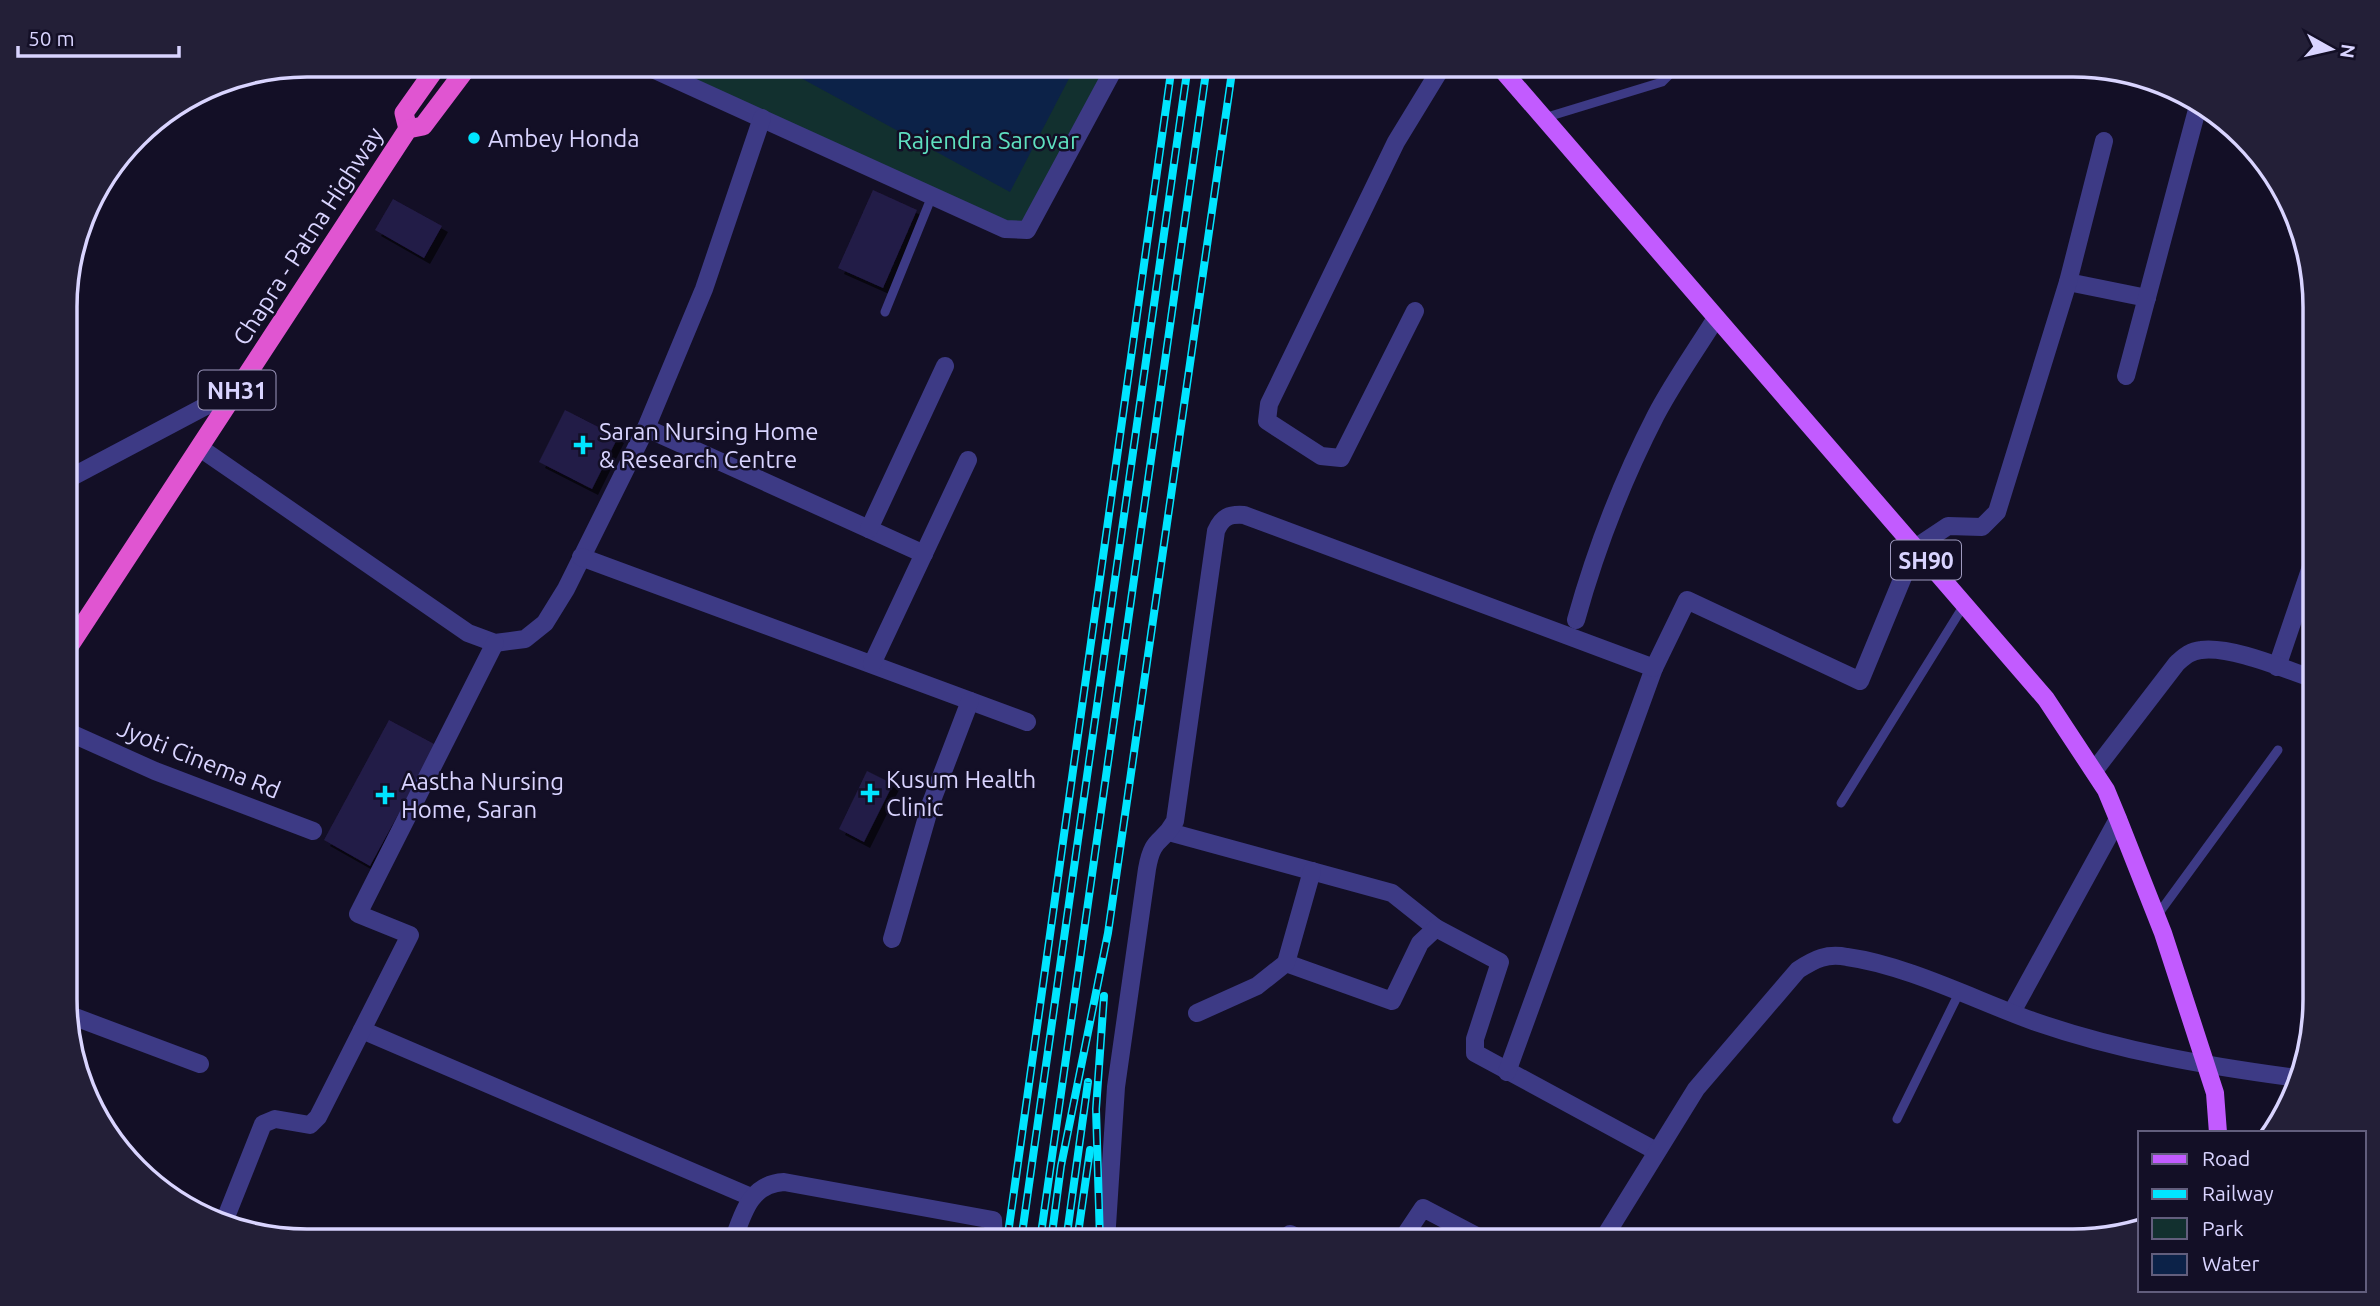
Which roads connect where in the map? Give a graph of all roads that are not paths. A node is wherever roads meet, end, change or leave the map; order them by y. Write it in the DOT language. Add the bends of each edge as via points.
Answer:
graph roads {
  1 [pos="430,77"];
  2 [pos="460,77"];
  3 [pos="671,77"];
  4 [pos="1109,77"];
  5 [pos="1436,77"];
  6 [pos="1508,77"];
  7 [pos="1667,77"];
  8 [pos="2196,113"];
  9 [pos="762,118"];
  10 [pos="1542,118"];
  11 [pos="408,129"];
  12 [pos="2104,141"];
  13 [pos="932,196"];
  14 [pos="2068,282"];
  15 [pos="2147,298"];
  16 [pos="1415,312"];
  17 [pos="885,313"];
  18 [pos="1716,318"];
  19 [pos="945,366"];
  20 [pos="2126,376"];
  21 [pos="236,390"];
  22 [pos="646,428"];
  23 [pos="200,449"];
  24 [pos="968,460"];
  25 [pos="77,474"];
  26 [pos="869,530"];
  27 [pos="1915,548"];
  28 [pos="924,554"];
  29 [pos="581,557"];
  30 [pos="2303,590"];
  31 [pos="1964,604"];
  32 [pos="1576,620"];
  33 [pos="77,634"];
  34 [pos="495,643"];
  35 [pos="872,664"];
  36 [pos="2277,667"];
  37 [pos="1654,668"];
  38 [pos="2303,675"];
  39 [pos="970,701"];
  40 [pos="1027,722"];
  41 [pos="77,736"];
  42 [pos="2278,750"];
  43 [pos="2094,771"];
  44 [pos="1841,803"];
  45 [pos="2118,819"];
  46 [pos="313,831"];
  47 [pos="1170,832"];
  48 [pos="1312,871"];
  49 [pos="2156,917"];
  50 [pos="1436,928"];
  51 [pos="892,939"];
  52 [pos="1286,962"];
  53 [pos="1959,993"];
  54 [pos="2012,1012"];
  55 [pos="1196,1013"];
  56 [pos="78,1018"];
  57 [pos="362,1030"];
  58 [pos="200,1064"];
  59 [pos="2206,1066"];
  60 [pos="1507,1072"];
  61 [pos="2289,1077"];
  62 [pos="1897,1119"];
  63 [pos="2218,1131"];
  64 [pos="1656,1151"];
  65 [pos="751,1197"];
  66 [pos="227,1214"];
  67 [pos="738,1229"];
  68 [pos="993,1229"];
  69 [pos="1107,1229"];
  70 [pos="1408,1229"];
  71 [pos="1462,1229"];
  72 [pos="1609,1229"];
  1 -- 11 [label="highway, Chapra - Patna Highway / NH31" via="404,113"];
  2 -- 11 [label="highway, Chapra - Patna Highway / NH31" via="423,126"];
  3 -- 9 [label="street"];
  4 -- 13 [label="street" via="1027,229 1005,229"];
  5 -- 16 [label="street" via="1396,142 1334,266 1269,404 1267,421 1321,456 1341,458"];
  6 -- 10 [label="main road, SH90"];
  7 -- 10 [label="lane"];
  8 -- 15 [label="street"];
  9 -- 13 [label="street"];
  9 -- 22 [label="street" via="704,289"];
  10 -- 18 [label="main road, SH90"];
  11 -- 21 [label="highway, Chapra - Patna Highway / NH31"];
  12 -- 14 [label="street"];
  13 -- 17 [label="lane"];
  14 -- 15 [label="street"];
  14 -- 27 [label="street" via="1997,512 1982,527 1941,528"];
  15 -- 20 [label="street"];
  18 -- 27 [label="main road, SH90"];
  18 -- 32 [label="street" via="1658,412 1627,474 1604,527"];
  19 -- 26 [label="street"];
  21 -- 23 [label="highway, Chapra - Patna Highway / NH31"];
  21 -- 25 [label="street"];
  22 -- 26 [label="street"];
  22 -- 29 [label="street"];
  23 -- 33 [label="highway, Chapra - Patna Highway / NH31"];
  23 -- 34 [label="street" via="468,633"];
  24 -- 28 [label="street"];
  26 -- 28 [label="street"];
  27 -- 31 [label="main road, SH90"];
  27 -- 37 [label="street" via="1860,681 1686,600"];
  28 -- 35 [label="street"];
  29 -- 34 [label="street" via="545,623 525,639"];
  29 -- 35 [label="street"];
  30 -- 36 [label="street"];
  31 -- 43 [label="main road, SH90" via="2046,699"];
  31 -- 44 [label="lane"];
  34 -- 57 [label="street" via="358,914 410,934"];
  35 -- 39 [label="street"];
  36 -- 38 [label="street"];
  36 -- 43 [label="street" via="2211,650 2188,653"];
  37 -- 47 [label="street" via="1244,515 1231,514 1216,531"];
  37 -- 60 [label="street"];
  39 -- 40 [label="street"];
  39 -- 51 [label="street" via="931,803"];
  41 -- 46 [label="street, Jyoti Cinema Rd"];
  42 -- 49 [label="lane"];
  43 -- 45 [label="main road, SH90"];
  45 -- 49 [label="main road, SH90"];
  45 -- 54 [label="street"];
  47 -- 48 [label="street"];
  47 -- 69 [label="street" via="1155,842 1150,853 1116,1087"];
  48 -- 50 [label="street" via="1392,894"];
  48 -- 52 [label="street"];
  49 -- 59 [label="main road, SH90"];
  50 -- 52 [label="street" via="1420,943 1392,1001"];
  50 -- 60 [label="street" via="1500,962 1474,1050"];
  52 -- 55 [label="street" via="1257,986"];
  53 -- 54 [label="street"];
  53 -- 62 [label="lane"];
  53 -- 64 [label="street" via="1861,960 1818,957 1798,970 1696,1089"];
  54 -- 59 [label="street" via="2134,1051"];
  56 -- 58 [label="street"];
  57 -- 65 [label="street"];
  57 -- 66 [label="street" via="313,1123 275,1119 262,1124"];
  59 -- 61 [label="street"];
  59 -- 63 [label="main road, SH90" via="2215,1093"];
  60 -- 64 [label="street"];
  64 -- 72 [label="street"];
  65 -- 67 [label="street"];
  65 -- 68 [label="street" via="760,1187 784,1182 993,1220"];
  70 -- 71 [label="street" via="1423,1209"];
}
